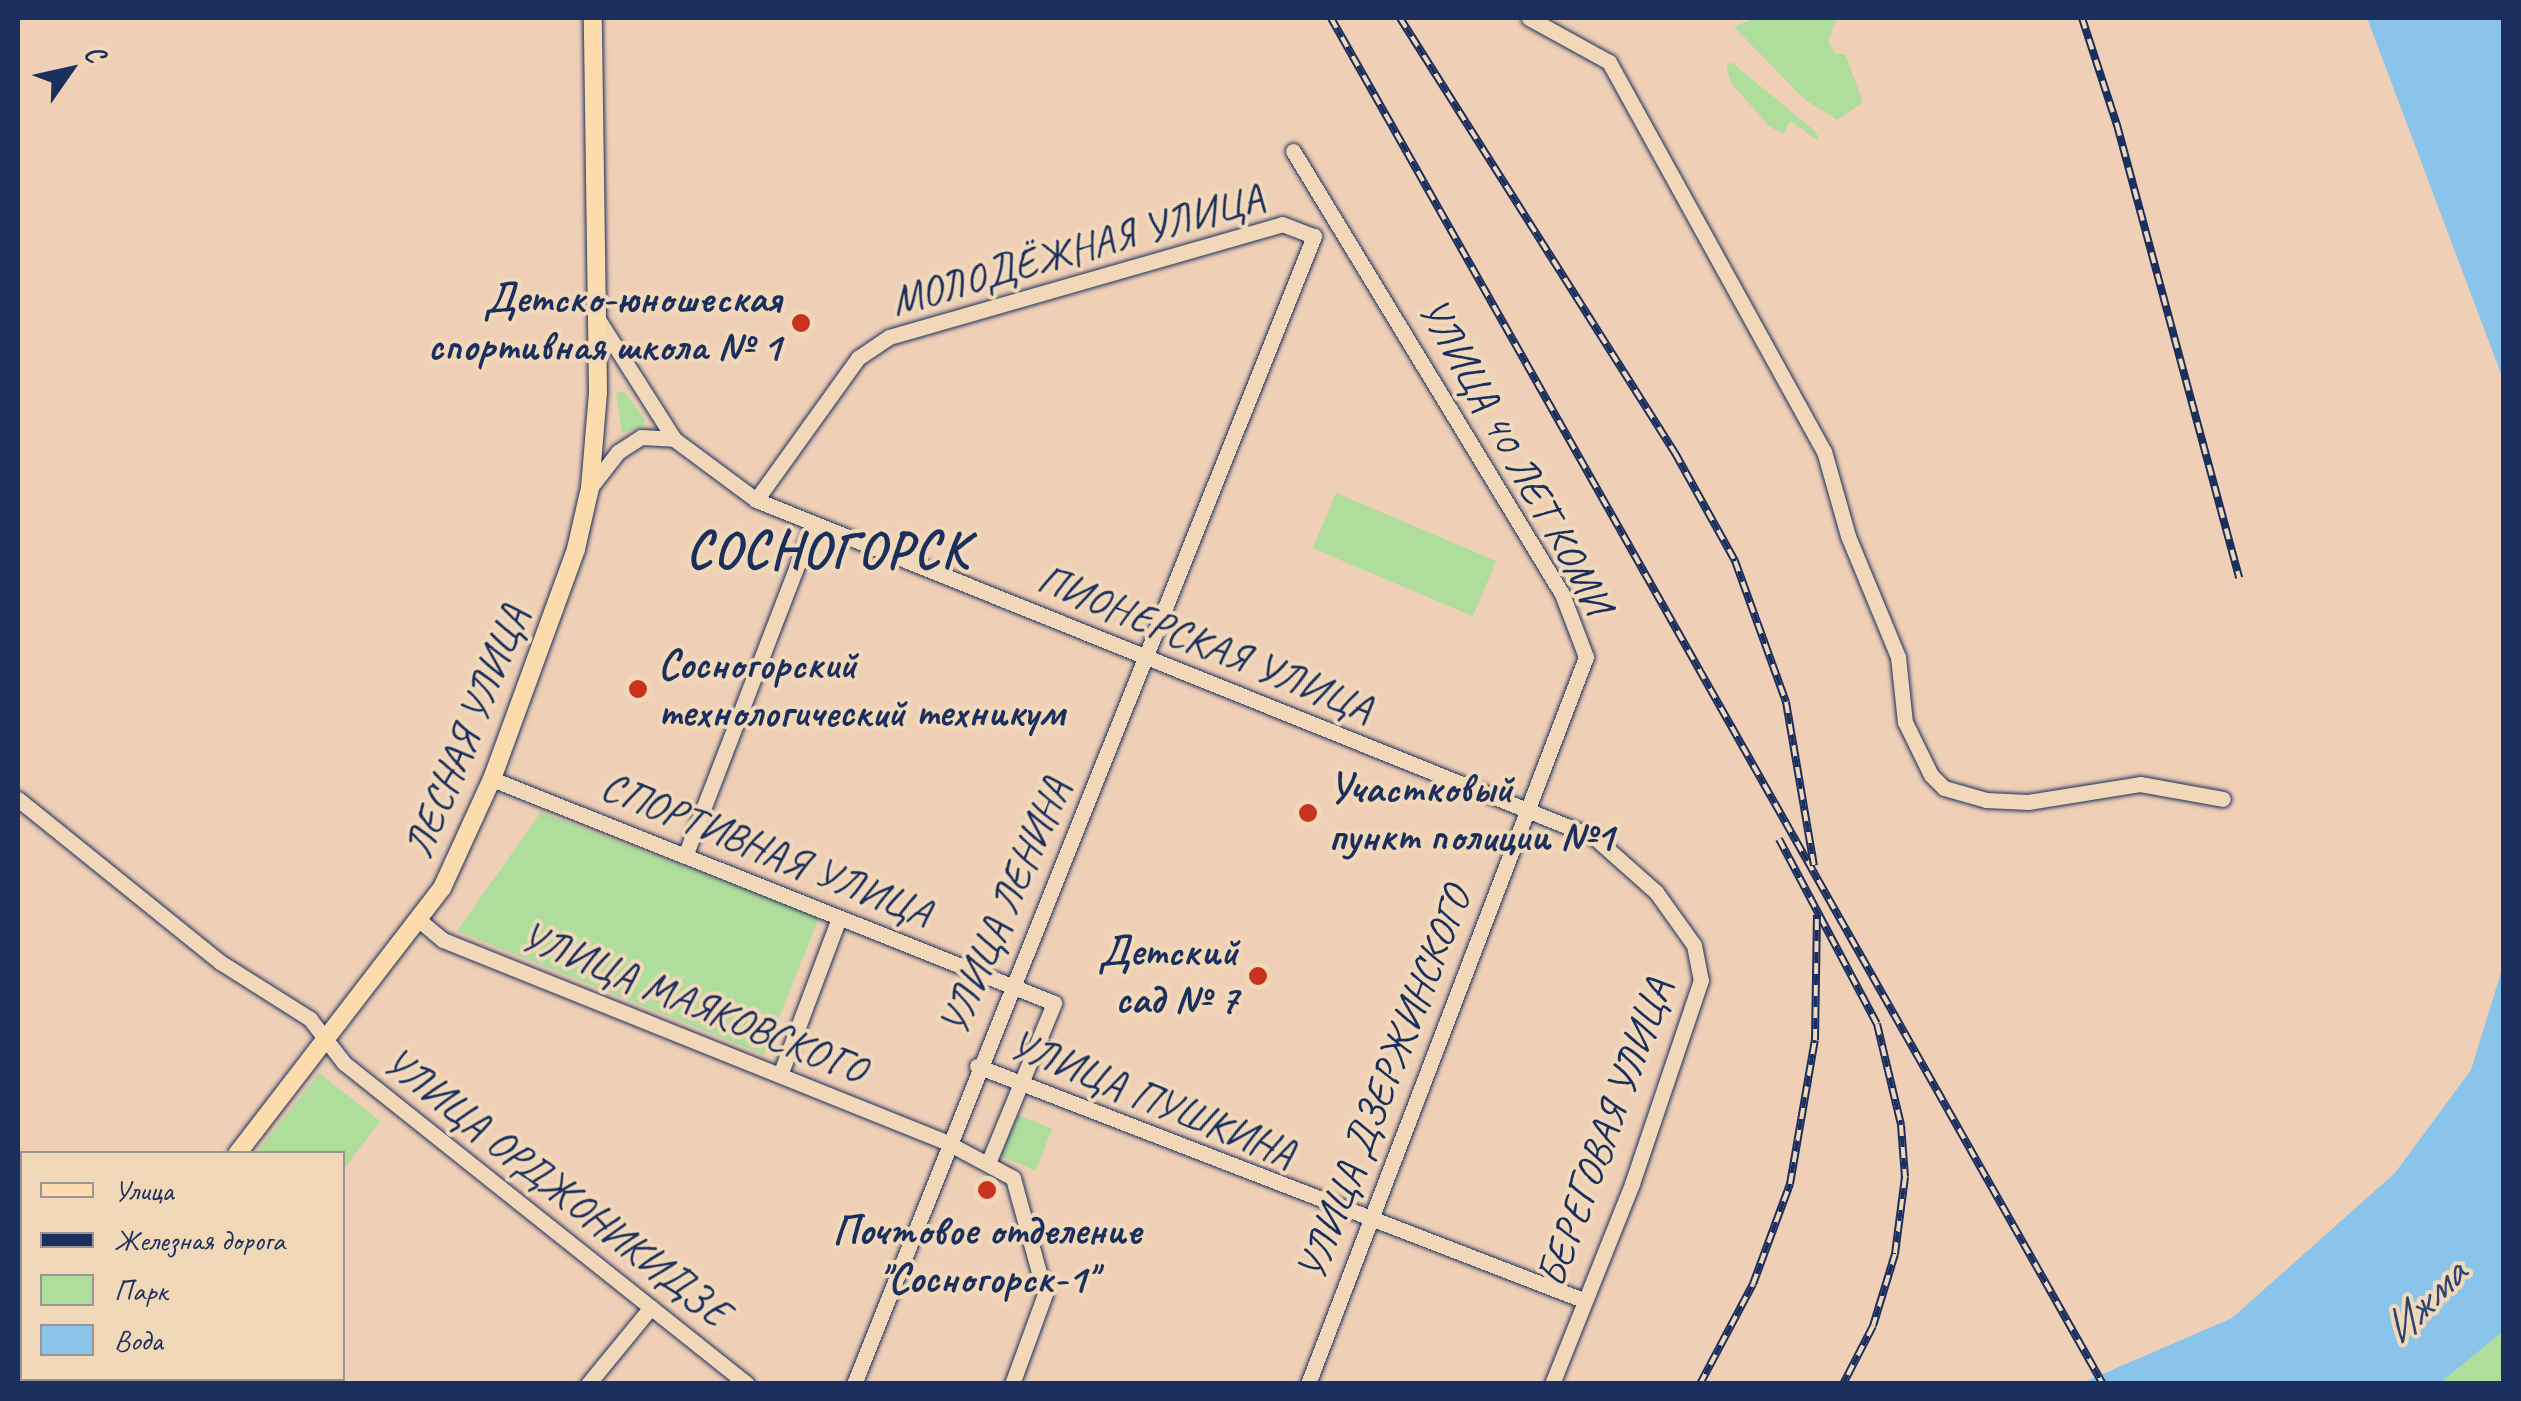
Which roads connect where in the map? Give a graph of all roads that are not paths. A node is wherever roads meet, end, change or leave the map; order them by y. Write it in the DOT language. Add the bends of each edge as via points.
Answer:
graph roads {
  1 [pos="592,18"];
  2 [pos="1529,18"];
  3 [pos="1293,152"];
  4 [pos="1346,230"];
  5 [pos="1314,236"];
  6 [pos="596,316"];
  7 [pos="674,439"];
  8 [pos="590,488"];
  9 [pos="756,500"];
  10 [pos="813,524"];
  11 [pos="1146,658"];
  12 [pos="492,779"];
  13 [pos="18,800"];
  14 [pos="2223,800"];
  15 [pos="1524,810"];
  16 [pos="685,856"];
  17 [pos="839,918"];
  18 [pos="419,920"];
  19 [pos="1014,986"];
  20 [pos="326,1040"];
  21 [pos="977,1066"];
  22 [pos="780,1075"];
  23 [pos="1020,1085"];
  24 [pos="946,1142"];
  25 [pos="239,1151"];
  26 [pos="989,1161"];
  27 [pos="1369,1222"];
  28 [pos="1584,1300"];
  29 [pos="651,1307"];
  30 [pos="588,1384"];
  31 [pos="747,1384"];
  32 [pos="854,1384"];
  33 [pos="1012,1384"];
  34 [pos="1308,1384"];
  35 [pos="1552,1384"];
  1 -- 6 [label="main road, ЛЕСНАЯ УЛИЦА"];
  2 -- 14 [label="street" via="1609,62 1824,451 1848,536 1898,657 1905,722 1931,775 1944,788 1986,800 2028,802 2140,784"];
  3 -- 4 [label="street, УЛИЦА 40 ЛЕТ КОМИ"];
  4 -- 5 [label="street, МОЛОДЁЖНАЯ УЛИЦА" via="1331,226"];
  4 -- 15 [label="street, УЛИЦА 40 ЛЕТ КОМИ" via="1562,594 1586,657"];
  5 -- 9 [label="street, МОЛОДЁЖНАЯ УЛИЦА" via="1282,224 890,338 858,358"];
  5 -- 11 [label="street, УЛИЦА ЛЕНИНА"];
  6 -- 7 [label="street, ПИОНЕРСКАЯ УЛИЦА"];
  6 -- 8 [label="main road, ЛЕСНАЯ УЛИЦА"];
  7 -- 8 [label="street" via="641,437 618,452"];
  7 -- 9 [label="street, ПИОНЕРСКАЯ УЛИЦА"];
  8 -- 12 [label="main road, ЛЕСНАЯ УЛИЦА" via="576,549"];
  9 -- 10 [label="street, ПИОНЕРСКАЯ УЛИЦА"];
  10 -- 11 [label="street, ПИОНЕРСКАЯ УЛИЦА"];
  10 -- 16 [label="street"];
  11 -- 15 [label="street, ПИОНЕРСКАЯ УЛИЦА"];
  11 -- 19 [label="street, УЛИЦА ЛЕНИНА"];
  12 -- 16 [label="street, СПОРТИВНАЯ УЛИЦА"];
  12 -- 18 [label="main road, ЛЕСНАЯ УЛИЦА" via="462,850"];
  13 -- 20 [label="street, УЛИЦА ОРДЖОНИКИДЗЕ" via="220,962 278,994"];
  15 -- 27 [label="street, УЛИЦА ДЗЕРЖИНСКОГО"];
  15 -- 28 [label="street, БЕРЕГОВАЯ УЛИЦА" via="1594,837 1656,892 1694,944 1700,980 1632,1184"];
  16 -- 17 [label="street, СПОРТИВНАЯ УЛИЦА"];
  17 -- 19 [label="street, СПОРТИВНАЯ УЛИЦА"];
  17 -- 22 [label="street"];
  18 -- 20 [label="main road, ЛЕСНАЯ УЛИЦА"];
  18 -- 22 [label="street, УЛИЦА МАЯКОВСКОГО" via="443,940"];
  19 -- 21 [label="street, УЛИЦА ЛЕНИНА"];
  19 -- 23 [label="street, СПОРТИВНАЯ УЛИЦА" via="1054,1003"];
  20 -- 25 [label="main road, ЛЕСНАЯ УЛИЦА"];
  20 -- 29 [label="street, УЛИЦА ОРДЖОНИКИДЗЕ" via="344,1063"];
  21 -- 23 [label="street, УЛИЦА ПУШКИНА"];
  21 -- 24 [label="street, УЛИЦА ЛЕНИНА"];
  22 -- 24 [label="street, УЛИЦА МАЯКОВСКОГО"];
  23 -- 26 [label="street"];
  23 -- 27 [label="street, УЛИЦА ПУШКИНА"];
  24 -- 26 [label="street, УЛИЦА МАЯКОВСКОГО"];
  24 -- 32 [label="street, УЛИЦА ЛЕНИНА"];
  26 -- 33 [label="street" via="1013,1178 1045,1294"];
  27 -- 28 [label="street, УЛИЦА ПУШКИНА"];
  27 -- 34 [label="street, УЛИЦА ДЗЕРЖИНСКОГО"];
  28 -- 35 [label="street, БЕРЕГОВАЯ УЛИЦА"];
  29 -- 30 [label="street"];
  29 -- 31 [label="street, УЛИЦА ОРДЖОНИКИДЗЕ"];
}
